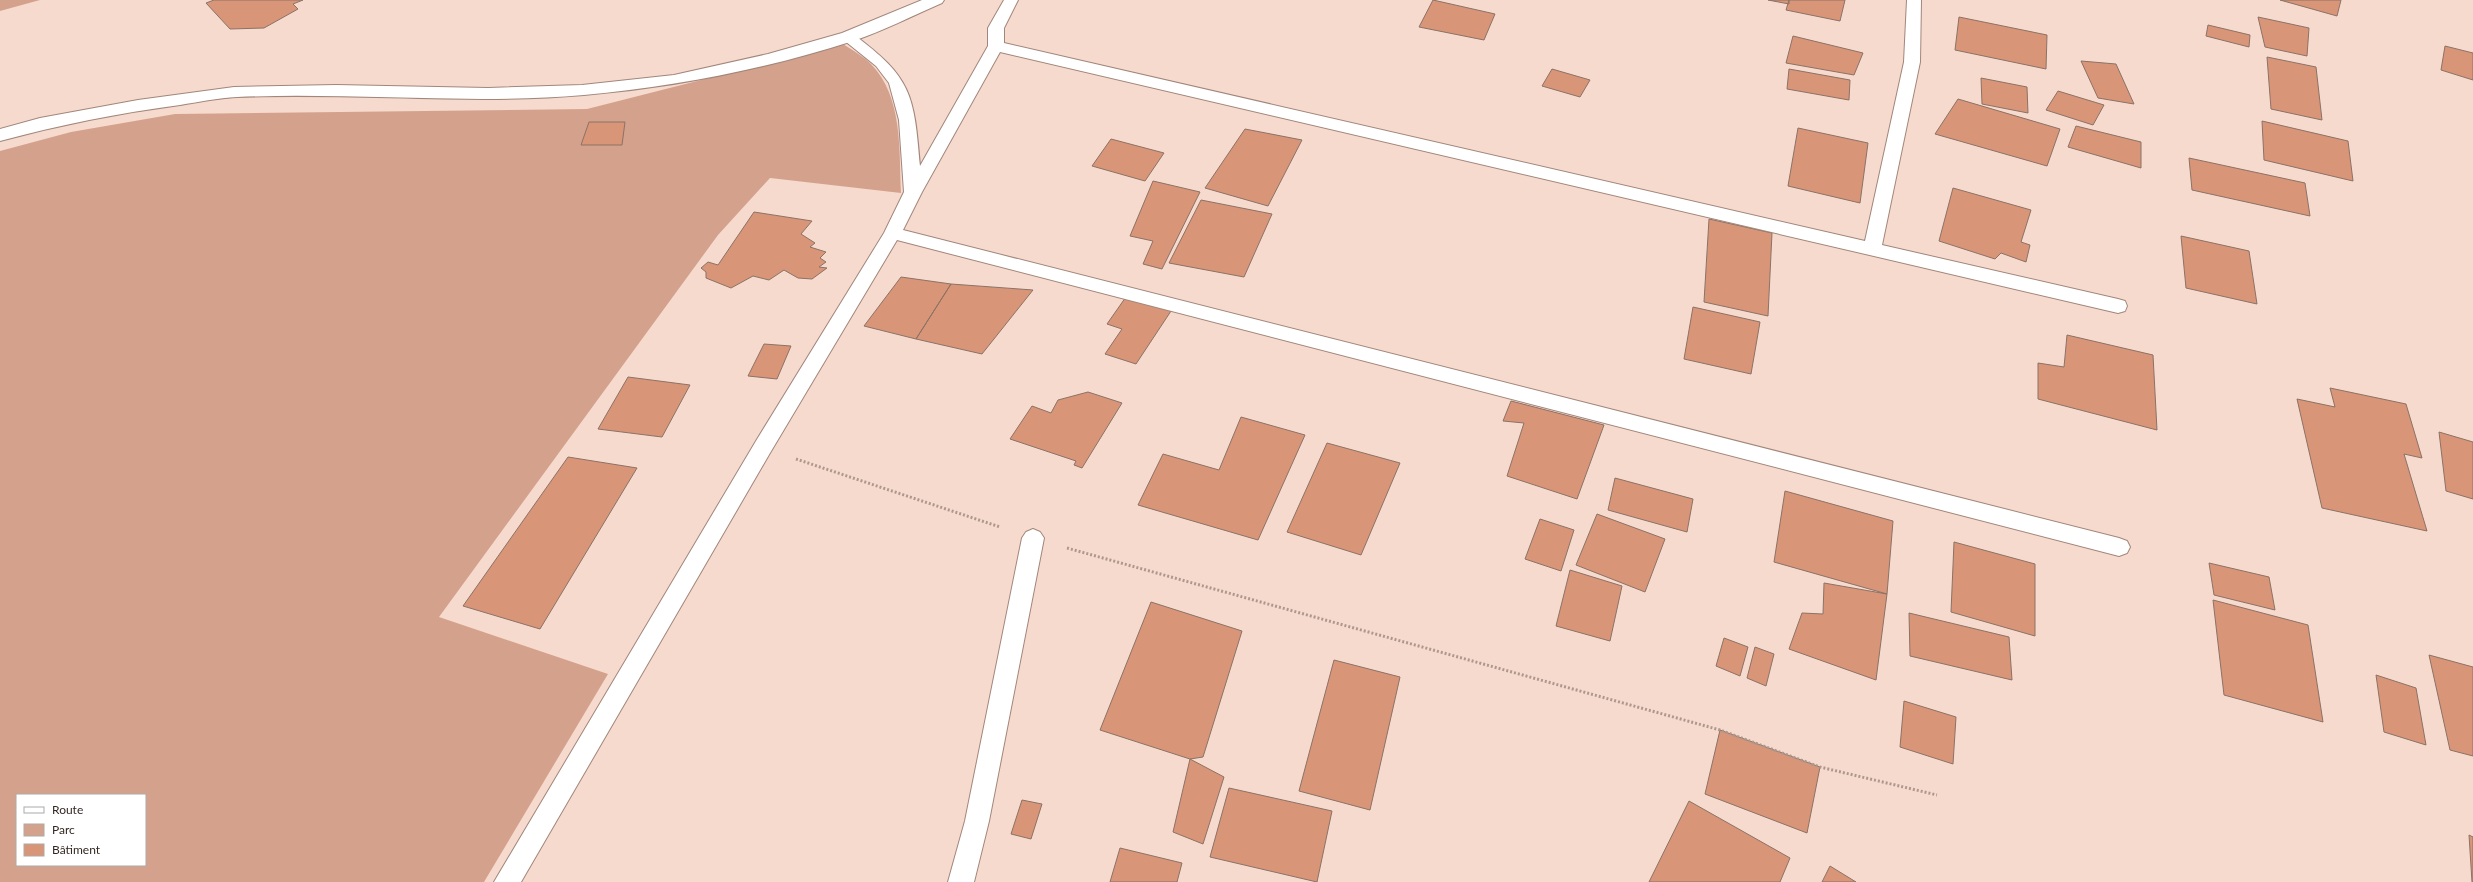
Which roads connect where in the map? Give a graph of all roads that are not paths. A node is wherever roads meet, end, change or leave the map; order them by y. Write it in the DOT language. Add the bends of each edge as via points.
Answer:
graph roads {
  1 [pos="936,0"];
  2 [pos="1011,0"];
  3 [pos="1914,0"];
  4 [pos="848,37"];
  5 [pos="996,46"];
  6 [pos="0,135"];
  7 [pos="914,192"];
  8 [pos="893,233"];
  9 [pos="1872,249"];
  10 [pos="2118,306"];
  11 [pos="1033,538"];
  12 [pos="2119,547"];
  13 [pos="507,882"];
  14 [pos="961,882"];
  1 -- 4 [label="street"];
  2 -- 5 [label="lane" via="996,28"];
  3 -- 9 [label="lane" via="1912,62"];
  4 -- 6 [label="street" via="674,80 582,90 488,93 336,90 234,92 138,105 40,124"];
  4 -- 7 [label="lane" via="882,63 897,83 907,122"];
  5 -- 7 [label="lane"];
  5 -- 9 [label="lane"];
  7 -- 8 [label="lane"];
  8 -- 12 [label="lane"];
  8 -- 13 [label="lane"];
  9 -- 10 [label="lane"];
  11 -- 14 [label="lane" via="977,821"];
}
